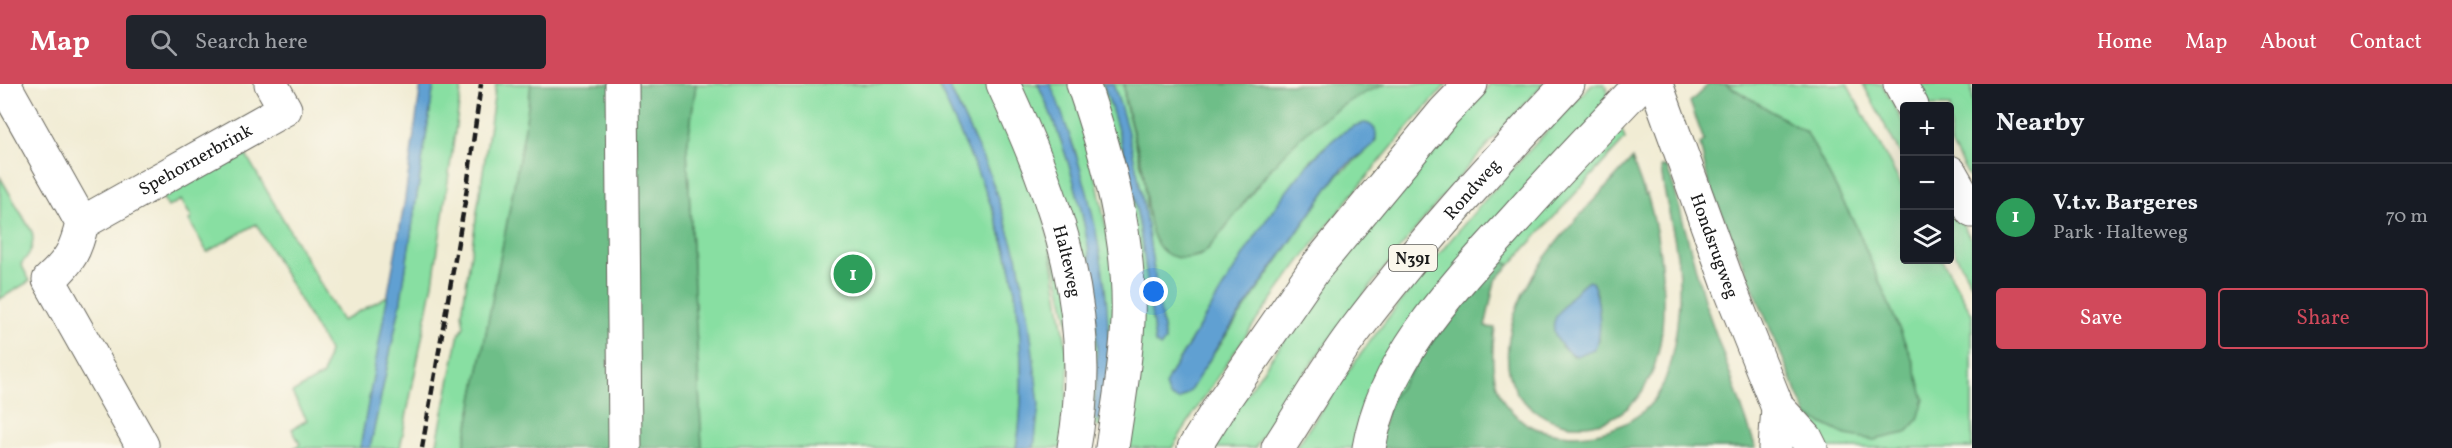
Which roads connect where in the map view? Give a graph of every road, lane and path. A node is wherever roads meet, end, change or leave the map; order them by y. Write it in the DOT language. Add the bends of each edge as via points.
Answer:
graph roads {
  1 [pos="4,84"];
  2 [pos="271,84"];
  3 [pos="622,84"];
  4 [pos="1002,84"];
  5 [pos="1083,84"];
  6 [pos="1471,84"];
  7 [pos="1568,84"];
  8 [pos="1641,84"];
  9 [pos="1656,84"];
  10 [pos="1900,84"];
  11 [pos="1910,102"];
  12 [pos="1954,179"];
  13 [pos="1972,211"];
  14 [pos="82,223"];
  15 [pos="1778,408"];
  16 [pos="140,448"];
  17 [pos="625,448"];
  18 [pos="1074,448"];
  19 [pos="1112,448"];
  20 [pos="1194,448"];
  21 [pos="1278,448"];
  22 [pos="1369,448"];
  23 [pos="1775,448"];
  24 [pos="1811,448"];
  1 -- 14 [label="main road"];
  2 -- 14 [label="main road, Spehornerbrink" via="285,109"];
  3 -- 17 [label="main road"];
  4 -- 18 [label="main road, Halteweg" via="1053,201 1078,305 1079,419"];
  5 -- 19 [label="main road" via="1116,195 1125,265 1128,319"];
  6 -- 20 [label="main road" via="1316,267"];
  7 -- 21 [label="main road, Rondweg / N391" via="1449,215 1352,334"];
  8 -- 22 [label="main road, N391" via="1462,278 1418,336 1392,377 1373,424"];
  9 -- 15 [label="main road, Hondsrugweg"];
  10 -- 11 [label="main road"];
  12 -- 13 [label="main road"];
  14 -- 16 [label="main road" via="76,248 50,280 142,445"];
  15 -- 23 [label="main road, Hondsrugweg"];
  15 -- 24 [label="main road, Hondsrugweg"];
}
